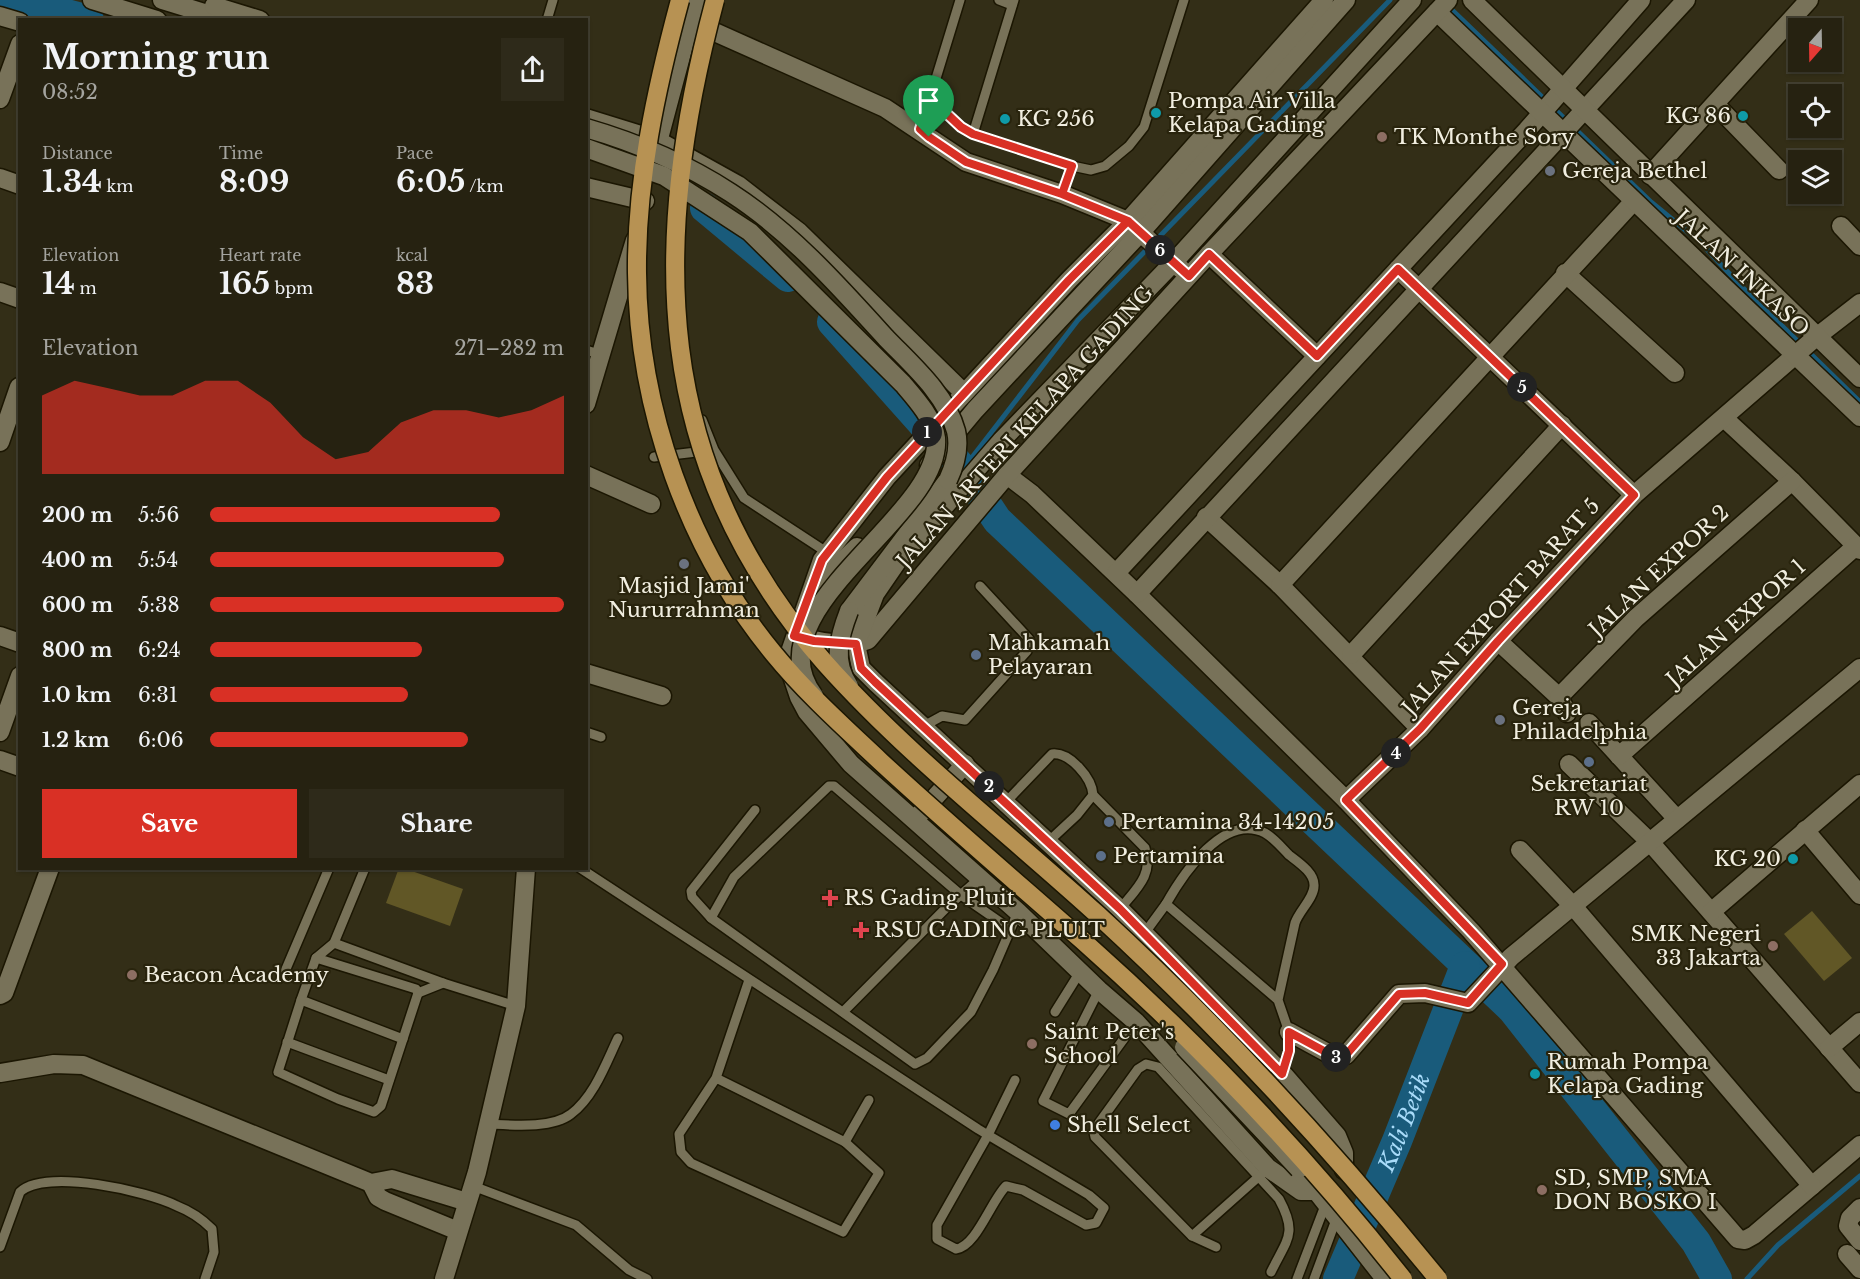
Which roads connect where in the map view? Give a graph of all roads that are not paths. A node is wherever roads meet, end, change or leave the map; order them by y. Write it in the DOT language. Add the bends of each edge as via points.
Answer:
graph roads {
  1 [pos="92,0"];
  2 [pos="162,0"];
  3 [pos="195,0"];
  4 [pos="553,0"];
  5 [pos="680,0"];
  6 [pos="696,0"];
  7 [pos="715,0"];
  8 [pos="960,0"];
  9 [pos="999,0"];
  10 [pos="1184,0"];
  11 [pos="1324,0"];
  12 [pos="1346,0"];
  13 [pos="1413,0"];
  14 [pos="1472,0"];
  15 [pos="1641,0"];
  16 [pos="1686,0"];
  17 [pos="1809,0"];
  18 [pos="1013,2"];
  19 [pos="1442,7"];
  20 [pos="0,16"];
  21 [pos="150,18"];
  22 [pos="220,18"];
  23 [pos="254,18"];
  24 [pos="548,18"];
  25 [pos="18,21"];
  26 [pos="690,21"];
  27 [pos="18,50"];
  28 [pos="930,98"];
  29 [pos="0,99"];
  30 [pos="1552,102"];
  31 [pos="1716,105"];
  32 [pos="1581,113"];
  33 [pos="588,119"];
  34 [pos="588,129"];
  35 [pos="920,129"];
  36 [pos="1563,131"];
  37 [pos="973,134"];
  38 [pos="657,140"];
  39 [pos="588,149"];
  40 [pos="1072,166"];
  41 [pos="1779,170"];
  42 [pos="1650,175"];
  43 [pos="0,178"];
  44 [pos="18,184"];
  45 [pos="588,187"];
  46 [pos="1062,194"];
  47 [pos="646,197"];
  48 [pos="1633,202"];
  49 [pos="1841,226"];
  50 [pos="1142,234"];
  51 [pos="1860,246"];
  52 [pos="1209,254"];
  53 [pos="1174,262"];
  54 [pos="1399,271"];
  55 [pos="1565,273"];
  56 [pos="1189,276"];
  57 [pos="1740,280"];
  58 [pos="1418,289"];
  59 [pos="0,292"];
  60 [pos="18,297"];
  61 [pos="1860,303"];
  62 [pos="1808,345"];
  63 [pos="593,352"];
  64 [pos="1317,356"];
  65 [pos="1490,356"];
  66 [pos="1675,373"];
  67 [pos="1860,378"];
  68 [pos="588,389"];
  69 [pos="18,394"];
  70 [pos="961,396"];
  71 [pos="697,408"];
  72 [pos="1860,417"];
  73 [pos="1725,419"];
  74 [pos="14,422"];
  75 [pos="1562,425"];
  76 [pos="0,442"];
  77 [pos="714,450"];
  78 [pos="654,457"];
  79 [pos="588,476"];
  80 [pos="1003,480"];
  81 [pos="1792,481"];
  82 [pos="1634,495"];
  83 [pos="651,504"];
  84 [pos="1206,517"];
  85 [pos="1858,548"];
  86 [pos="828,553"];
  87 [pos="1116,573"];
  88 [pos="1280,585"];
  89 [pos="980,586"];
  90 [pos="813,588"];
  91 [pos="1137,594"];
  92 [pos="0,636"];
  93 [pos="794,636"];
  94 [pos="1498,641"];
  95 [pos="18,642"];
  96 [pos="856,644"];
  97 [pos="1351,655"];
  98 [pos="1860,668"];
  99 [pos="588,674"];
  100 [pos="18,682"];
  101 [pos="662,696"];
  102 [pos="1588,723"];
  103 [pos="922,727"];
  104 [pos="1420,729"];
  105 [pos="0,732"];
  106 [pos="588,733"];
  107 [pos="601,737"];
  108 [pos="1619,756"];
  109 [pos="0,760"];
  110 [pos="965,764"];
  111 [pos="1569,764"];
  112 [pos="18,766"];
  113 [pos="1860,784"];
  114 [pos="1093,795"];
  115 [pos="1346,800"];
  116 [pos="1006,802"];
  117 [pos="755,810"];
  118 [pos="1677,819"];
  119 [pos="914,821"];
  120 [pos="1805,830"];
  121 [pos="1049,841"];
  122 [pos="1650,842"];
  123 [pos="1520,850"];
  124 [pos="49,870"];
  125 [pos="328,870"];
  126 [pos="364,870"];
  127 [pos="526,870"];
  128 [pos="583,870"];
  129 [pos="979,879"];
  130 [pos="961,895"];
  131 [pos="1860,896"];
  132 [pos="1166,904"];
  133 [pos="1573,906"];
  134 [pos="1120,909"];
  135 [pos="1018,912"];
  136 [pos="1711,912"];
  137 [pos="711,918"];
  138 [pos="1010,930"];
  139 [pos="1144,934"];
  140 [pos="334,943"];
  141 [pos="316,958"];
  142 [pos="1499,967"];
  143 [pos="1080,972"];
  144 [pos="283,976"];
  145 [pos="749,980"];
  146 [pos="443,983"];
  147 [pos="1099,990"];
  148 [pos="418,993"];
  149 [pos="0,995"];
  150 [pos="301,1000"];
  151 [pos="1278,1000"];
  152 [pos="516,1006"];
  153 [pos="843,1012"];
  154 [pos="1055,1012"];
  155 [pos="1136,1022"];
  156 [pos="1860,1022"];
  157 [pos="1289,1032"];
  158 [pos="618,1038"];
  159 [pos="403,1039"];
  160 [pos="287,1042"];
  161 [pos="1829,1048"];
  162 [pos="7,1073"];
  163 [pos="1282,1074"];
  164 [pos="716,1078"];
  165 [pos="389,1080"];
  166 [pos="1014,1080"];
  167 [pos="1860,1083"];
  168 [pos="869,1100"];
  169 [pos="488,1124"];
  170 [pos="988,1135"];
  171 [pos="845,1142"];
  172 [pos="1860,1145"];
  173 [pos="1344,1170"];
  174 [pos="1264,1172"];
  175 [pos="371,1183"];
  176 [pos="1812,1186"];
  177 [pos="470,1194"];
  178 [pos="1323,1196"];
  179 [pos="1857,1211"];
  180 [pos="1339,1220"];
  181 [pos="1192,1236"];
  182 [pos="456,1238"];
  183 [pos="1860,1241"];
  184 [pos="0,1247"];
  185 [pos="1216,1248"];
  186 [pos="1847,1254"];
  187 [pos="1860,1269"];
  188 [pos="1271,1272"];
  189 [pos="205,1279"];
  190 [pos="444,1279"];
  191 [pos="647,1279"];
  192 [pos="1297,1279"];
  193 [pos="1314,1279"];
  194 [pos="1385,1279"];
  195 [pos="1404,1279"];
  196 [pos="1439,1279"];
  1 -- 21 [label="street"];
  2 -- 22 [label="street"];
  3 -- 23 [label="street"];
  4 -- 24 [label="lane"];
  5 -- 195 [label="highway, bridge" via="654,111 641,193 638,314 662,436 682,496 712,561 750,623 809,693 1172,1023 1334,1195"];
  6 -- 26 [label="street"];
  7 -- 196 [label="highway, bridge" via="695,83 681,169 674,237 675,309 686,391 696,430 723,504 746,549 780,604 827,664 892,730 1184,997 1319,1137"];
  8 -- 28 [label="lane"];
  9 -- 18 [label="lane"];
  10 -- 40 [label="lane" via="1144,127 1105,166 1091,170"];
  11 -- 50 [label="street, JALAN ARTERI KELAPA GADING"];
  12 -- 50 [label="street, JALAN ARTERI KELAPA GADING"];
  13 -- 53 [label="street, JALAN ARTERI KELAPA GADING"];
  14 -- 30 [label="street"];
  15 -- 30 [label="street"];
  16 -- 32 [label="street"];
  17 -- 31 [label="street"];
  18 -- 37 [label="lane"];
  19 -- 30 [label="street, JALAN INKASO"];
  19 -- 52 [label="street, JALAN ARTERI KELAPA GADING"];
  20 -- 25 [label="street"];
  26 -- 35 [label="street" via="867,99"];
  26 -- 38 [label="street"];
  27 -- 29 [label="street"];
  28 -- 35 [label="lane"];
  28 -- 37 [label="lane"];
  30 -- 32 [label="street"];
  30 -- 36 [label="street, JALAN INKASO"];
  30 -- 54 [label="street"];
  31 -- 41 [label="street"];
  31 -- 42 [label="street"];
  32 -- 36 [label="street"];
  32 -- 42 [label="street"];
  33 -- 38 [label="street"];
  34 -- 173 [label="street, bridge" via="669,157 762,214 870,320 941,400 956,432 954,467 849,611 838,648 845,680 865,706 1150,967 1269,1085"];
  35 -- 46 [label="street" via="966,162"];
  36 -- 48 [label="street, JALAN INKASO"];
  36 -- 58 [label="street"];
  37 -- 40 [label="lane"];
  38 -- 47 [label="street"];
  38 -- 70 [label="street" via="738,185 799,232"];
  39 -- 178 [label="street, bridge" via="664,176 750,232 920,404 936,438 929,470 912,497 822,603 807,627 801,658 809,690 881,764 1133,993"];
  40 -- 46 [label="lane"];
  42 -- 57 [label="street"];
  43 -- 44 [label="street"];
  45 -- 47 [label="street"];
  46 -- 50 [label="street"];
  47 -- 63 [label="street" via="626,270"];
  48 -- 55 [label="street"];
  48 -- 57 [label="street, JALAN INKASO"];
  49 -- 51 [label="street"];
  50 -- 53 [label="street"];
  50 -- 70 [label="street, JALAN ARTERI KELAPA GADING"];
  50 -- 90 [label="street, JALAN ARTERI KELAPA GADING, bridge" via="975,410 835,571"];
  52 -- 56 [label="street, JALAN ARTERI KELAPA GADING"];
  52 -- 64 [label="street"];
  53 -- 56 [label="street"];
  53 -- 96 [label="street, JALAN ARTERI KELAPA GADING" via="989,455 899,559 875,594"];
  54 -- 58 [label="street"];
  54 -- 64 [label="street"];
  55 -- 65 [label="street"];
  55 -- 66 [label="street"];
  56 -- 80 [label="street, JALAN ARTERI KELAPA GADING"];
  57 -- 62 [label="street"];
  57 -- 62 [label="street, JALAN INKASO"];
  58 -- 65 [label="street"];
  58 -- 84 [label="street"];
  59 -- 60 [label="street"];
  61 -- 62 [label="street, JALAN EXPORT BARAT 5"];
  62 -- 67 [label="street"];
  62 -- 72 [label="street, JALAN INKASO"];
  62 -- 73 [label="street, JALAN EXPORT BARAT 5"];
  63 -- 68 [label="street"];
  64 -- 87 [label="street"];
  65 -- 75 [label="street"];
  65 -- 88 [label="street"];
  69 -- 74 [label="street"];
  70 -- 86 [label="street, JALAN ARTERI KELAPA GADING, bridge" via="887,477"];
  71 -- 77 [label="lane"];
  73 -- 81 [label="street"];
  73 -- 82 [label="street, JALAN EXPORT BARAT 5"];
  74 -- 76 [label="street"];
  75 -- 82 [label="street"];
  75 -- 97 [label="street"];
  77 -- 78 [label="lane"];
  77 -- 86 [label="lane" via="744,498"];
  79 -- 83 [label="street"];
  80 -- 87 [label="street" via="1032,494"];
  80 -- 96 [label="street, JALAN ARTERI KELAPA GADING" via="868,640"];
  81 -- 85 [label="street"];
  81 -- 94 [label="street, JALAN EXPOR 2" via="1636,618 1563,705"];
  82 -- 94 [label="street, JALAN EXPORT BARAT 5"];
  84 -- 88 [label="street"];
  84 -- 91 [label="street"];
  85 -- 108 [label="street, JALAN EXPOR 1"];
  86 -- 90 [label="street, JALAN ARTERI KELAPA GADING"];
  87 -- 91 [label="street"];
  88 -- 97 [label="street"];
  89 -- 103 [label="lane" via="1029,639 1027,651 964,720 942,717"];
  90 -- 93 [label="street, JALAN ARTERI KELAPA GADING"];
  91 -- 115 [label="street"];
  92 -- 95 [label="street"];
  93 -- 96 [label="street"];
  93 -- 119 [label="street, JALAN ARTERI KELAPA GADING" via="790,652 792,676 807,712 851,764"];
  94 -- 104 [label="street, JALAN EXPORT BARAT 5"];
  96 -- 103 [label="street" via="861,668"];
  97 -- 104 [label="street"];
  98 -- 118 [label="street"];
  99 -- 101 [label="street"];
  100 -- 105 [label="street"];
  102 -- 108 [label="street"];
  103 -- 110 [label="street"];
  104 -- 115 [label="street, JALAN EXPORT BARAT 5"];
  106 -- 107 [label="lane"];
  108 -- 118 [label="street"];
  109 -- 112 [label="street"];
  110 -- 116 [label="street"];
  110 -- 119 [label="street"];
  111 -- 122 [label="street"];
  113 -- 120 [label="street"];
  114 -- 116 [label="lane" via="1087,777 1056,753 1037,766"];
  114 -- 121 [label="lane"];
  114 -- 134 [label="lane" via="1148,855 1146,877"];
  115 -- 142 [label="street"];
  116 -- 121 [label="street"];
  117 -- 137 [label="lane" via="691,891"];
  118 -- 122 [label="street"];
  119 -- 129 [label="street, JALAN ARTERI KELAPA GADING"];
  120 -- 131 [label="street"];
  120 -- 136 [label="street"];
  121 -- 134 [label="street"];
  122 -- 133 [label="street"];
  122 -- 136 [label="street"];
  123 -- 133 [label="street"];
  124 -- 149 [label="street"];
  125 -- 144 [label="lane"];
  126 -- 140 [label="lane"];
  127 -- 152 [label="street"];
  128 -- 145 [label="lane"];
  129 -- 130 [label="lane"];
  129 -- 135 [label="street, JALAN ARTERI KELAPA GADING"];
  130 -- 137 [label="lane" via="834,786 829,786 734,877"];
  130 -- 138 [label="lane"];
  130 -- 153 [label="lane"];
  132 -- 139 [label="lane"];
  132 -- 151 [label="lane"];
  132 -- 151 [label="lane" via="1191,866 1228,832 1246,828 1265,833 1314,882 1313,894 1295,923"];
  133 -- 142 [label="street"];
  133 -- 176 [label="street"];
  134 -- 139 [label="street"];
  135 -- 138 [label="lane"];
  135 -- 143 [label="street, JALAN ARTERI KELAPA GADING"];
  136 -- 161 [label="street"];
  137 -- 153 [label="lane"];
  138 -- 153 [label="lane" via="971,1012 920,1064"];
  139 -- 163 [label="street"];
  140 -- 141 [label="lane"];
  140 -- 146 [label="lane"];
  141 -- 148 [label="lane" via="416,989"];
  141 -- 150 [label="lane"];
  142 -- 157 [label="street" via="1468,1003 1425,993 1399,994 1346,1055 1335,1057"];
  142 -- 176 [label="street" via="1740,1240 1750,1238"];
  143 -- 147 [label="street, JALAN ARTERI KELAPA GADING"];
  143 -- 154 [label="lane"];
  145 -- 164 [label="lane"];
  145 -- 170 [label="lane"];
  146 -- 148 [label="lane"];
  146 -- 152 [label="lane"];
  147 -- 155 [label="street, JALAN ARTERI KELAPA GADING"];
  147 -- 155 [label="lane" via="1043,1101 1069,1114"];
  148 -- 159 [label="lane"];
  150 -- 159 [label="lane"];
  150 -- 160 [label="lane"];
  151 -- 157 [label="lane"];
  152 -- 169 [label="street"];
  155 -- 174 [label="street, JALAN ARTERI KELAPA GADING"];
  156 -- 161 [label="street"];
  157 -- 163 [label="lane" via="1289,1051"];
  158 -- 169 [label="lane" via="594,1086 571,1115 541,1124"];
  159 -- 165 [label="lane"];
  160 -- 165 [label="lane"];
  160 -- 165 [label="lane" via="278,1069 280,1074 362,1109 379,1110"];
  161 -- 167 [label="street"];
  162 -- 175 [label="street" via="54,1064 83,1065"];
  163 -- 173 [label="street" via="1337,1136 1344,1153"];
  164 -- 171 [label="lane"];
  164 -- 171 [label="lane" via="679,1134 681,1152 691,1163 840,1232 879,1175"];
  166 -- 170 [label="lane"];
  168 -- 171 [label="lane"];
  169 -- 177 [label="street"];
  170 -- 170 [label="lane" via="937,1225 937,1239 956,1249 964,1248 1006,1186 1023,1190 1086,1225 1096,1223 1105,1211 1100,1202"];
  172 -- 176 [label="street"];
  173 -- 196 [label="street, bridge"];
  174 -- 178 [label="street, JALAN ARTERI KELAPA GADING" via="1301,1191"];
  174 -- 181 [label="lane"];
  174 -- 181 [label="lane" via="1158,1067 1146,1064 1138,1069 1099,1123 1095,1137"];
  174 -- 188 [label="lane" via="1289,1218 1291,1231"];
  175 -- 177 [label="street" via="392,1179"];
  175 -- 182 [label="street" via="378,1197"];
  177 -- 182 [label="street"];
  177 -- 191 [label="lane" via="576,1225 629,1270"];
  178 -- 180 [label="street"];
  178 -- 192 [label="lane"];
  179 -- 183 [label="street" via="1848,1226"];
  180 -- 193 [label="lane"];
  180 -- 194 [label="street"];
  181 -- 185 [label="lane"];
  182 -- 190 [label="street"];
  184 -- 189 [label="lane" via="26,1186 81,1182 143,1193 177,1205 205,1222 212,1229 214,1252"];
  186 -- 187 [label="street"];
}
